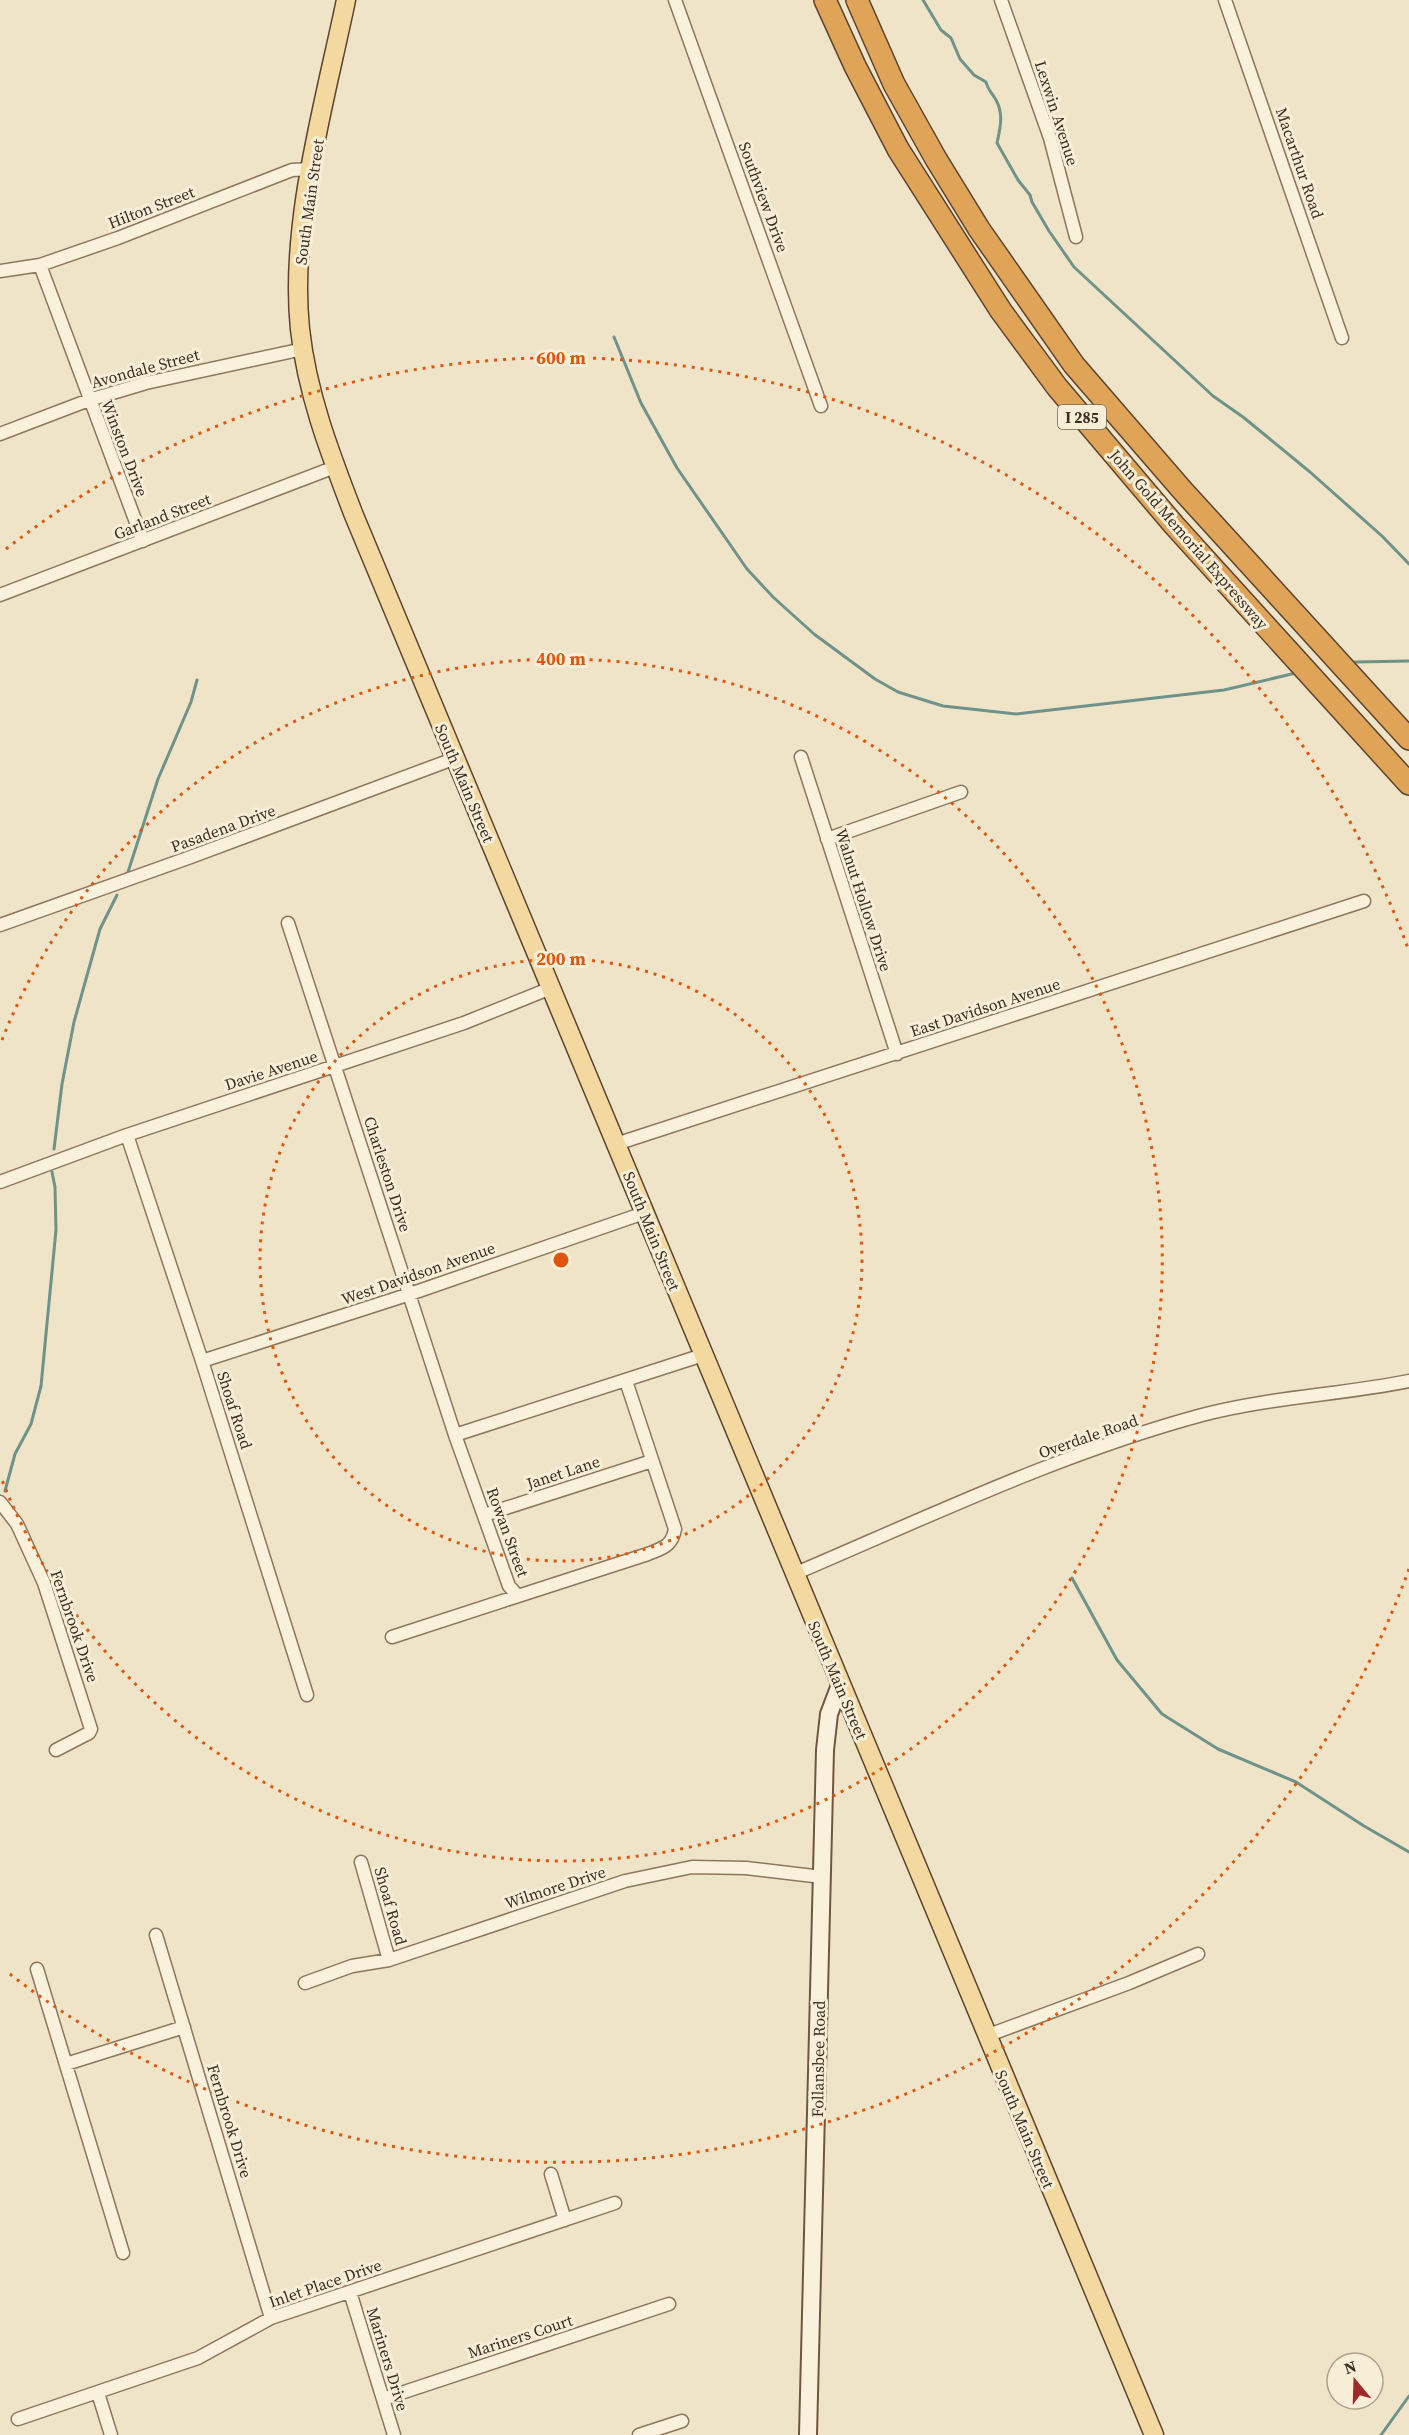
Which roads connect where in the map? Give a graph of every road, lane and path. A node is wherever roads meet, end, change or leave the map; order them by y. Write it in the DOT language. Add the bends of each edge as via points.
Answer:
graph roads {
  1 [pos="346,0"];
  2 [pos="675,0"];
  3 [pos="825,0"];
  4 [pos="857,0"];
  5 [pos="1001,0"];
  6 [pos="1225,0"];
  7 [pos="312,169"];
  8 [pos="1076,237"];
  9 [pos="40,265"];
  10 [pos="0,271"];
  11 [pos="1342,338"];
  12 [pos="303,349"];
  13 [pos="89,400"];
  14 [pos="821,406"];
  15 [pos="0,434"];
  16 [pos="335,467"];
  17 [pos="143,541"];
  18 [pos="0,595"];
  19 [pos="1409,739"];
  20 [pos="801,757"];
  21 [pos="456,758"];
  22 [pos="1409,784"];
  23 [pos="961,792"];
  24 [pos="827,838"];
  25 [pos="1364,901"];
  26 [pos="288,923"];
  27 [pos="0,925"];
  28 [pos="551,988"];
  29 [pos="897,1053"];
  30 [pos="336,1066"];
  31 [pos="127,1135"];
  32 [pos="616,1144"];
  33 [pos="0,1182"];
  34 [pos="644,1213"];
  35 [pos="410,1294"];
  36 [pos="703,1355"];
  37 [pos="202,1361"];
  38 [pos="626,1381"];
  39 [pos="1409,1381"];
  40 [pos="455,1435"];
  41 [pos="652,1461"];
  42 [pos="0,1502"];
  43 [pos="484,1515"];
  44 [pos="794,1574"];
  45 [pos="518,1596"];
  46 [pos="392,1637"];
  47 [pos="840,1685"];
  48 [pos="307,1695"];
  49 [pos="56,1750"];
  50 [pos="361,1862"];
  51 [pos="822,1877"];
  52 [pos="156,1935"];
  53 [pos="1198,1954"];
  54 [pos="389,1959"];
  55 [pos="37,1969"];
  56 [pos="304,1983"];
  57 [pos="184,2027"];
  58 [pos="986,2036"];
  59 [pos="66,2064"];
  60 [pos="551,2174"];
  61 [pos="615,2203"];
  62 [pos="565,2220"];
  63 [pos="123,2253"];
  64 [pos="350,2292"];
  65 [pos="669,2304"];
  66 [pos="271,2318"];
  67 [pos="98,2393"];
  68 [pos="382,2399"];
  69 [pos="18,2419"];
  70 [pos="682,2421"];
  71 [pos="111,2435"];
  72 [pos="394,2435"];
  73 [pos="639,2435"];
  74 [pos="808,2435"];
  75 [pos="1154,2435"];
  1 -- 7 [label="main road, South Main Street"];
  2 -- 14 [label="street, Southview Drive"];
  3 -- 22 [label="highway, John Gold Memorial Expressway / I 285" via="898,149 1001,311 1057,387 1174,525"];
  4 -- 19 [label="highway, John Gold Memorial Expressway / I 285" via="894,84 936,159 979,229 1074,365"];
  5 -- 8 [label="street, Lexwin Avenue" via="1050,138"];
  6 -- 11 [label="street, Macarthur Road"];
  7 -- 9 [label="street, Hilton Street" via="292,170"];
  7 -- 12 [label="main road, South Main Street" via="298,279"];
  9 -- 10 [label="street, Hilton Street"];
  9 -- 13 [label="street, Winston Drive"];
  12 -- 13 [label="street, Avondale Street"];
  12 -- 16 [label="main road, South Main Street" via="317,415"];
  13 -- 15 [label="street, Avondale Street"];
  13 -- 17 [label="street, Winston Drive"];
  16 -- 17 [label="street, Garland Street"];
  16 -- 21 [label="main road, South Main Street"];
  17 -- 18 [label="street, Garland Street"];
  20 -- 24 [label="street, Walnut Hollow Drive"];
  21 -- 27 [label="street, Pasadena Drive"];
  21 -- 28 [label="main road, South Main Street"];
  23 -- 24 [label="street"];
  24 -- 29 [label="street, Walnut Hollow Drive"];
  25 -- 29 [label="street, East Davidson Avenue"];
  26 -- 30 [label="street, Charleston Drive"];
  28 -- 30 [label="street, Davie Avenue" via="464,1023"];
  28 -- 32 [label="main road, South Main Street"];
  29 -- 32 [label="street, East Davidson Avenue"];
  30 -- 31 [label="street, Davie Avenue"];
  30 -- 35 [label="street, Charleston Drive"];
  31 -- 33 [label="street, Davie Avenue"];
  31 -- 37 [label="street, Shoaf Road"];
  32 -- 34 [label="main road, South Main Street"];
  34 -- 35 [label="street, West Davidson Avenue"];
  34 -- 36 [label="main road, South Main Street"];
  35 -- 37 [label="street, West Davidson Avenue"];
  35 -- 40 [label="street, Charleston Drive"];
  36 -- 38 [label="street"];
  36 -- 44 [label="main road, South Main Street"];
  37 -- 48 [label="street, Shoaf Road"];
  38 -- 40 [label="street"];
  38 -- 41 [label="street, Rowan Street"];
  39 -- 44 [label="street, Overdale Road" via="1203,1415 1020,1478"];
  40 -- 43 [label="street, Rowan Street"];
  41 -- 43 [label="street, Janet Lane"];
  41 -- 45 [label="street, Rowan Street" via="675,1529 668,1546"];
  42 -- 49 [label="street, Fernbrook Drive" via="17,1524 44,1582 91,1728 89,1733"];
  43 -- 45 [label="street, Rowan Street" via="509,1586"];
  44 -- 47 [label="main road, South Main Street"];
  45 -- 46 [label="street"];
  47 -- 51 [label="street, Follansbee Road" via="827,1727"];
  47 -- 58 [label="main road, South Main Street"];
  50 -- 54 [label="street, Shoaf Road"];
  51 -- 54 [label="street, Wilmore Drive" via="746,1868 692,1867 625,1881"];
  51 -- 74 [label="street, Follansbee Road"];
  52 -- 57 [label="street, Fernbrook Drive"];
  53 -- 58 [label="street"];
  54 -- 56 [label="street, Wilmore Drive" via="352,1966"];
  55 -- 59 [label="street"];
  57 -- 59 [label="street"];
  57 -- 66 [label="street, Fernbrook Drive"];
  58 -- 75 [label="main road, South Main Street"];
  59 -- 63 [label="street"];
  60 -- 62 [label="street"];
  61 -- 62 [label="street, Inlet Place Drive"];
  62 -- 64 [label="street, Inlet Place Drive"];
  64 -- 66 [label="street, Inlet Place Drive"];
  64 -- 68 [label="street, Mariners Drive"];
  65 -- 68 [label="street, Mariners Court"];
  66 -- 67 [label="street, Inlet Place Drive" via="198,2358"];
  67 -- 69 [label="street, Inlet Place Drive"];
  67 -- 71 [label="street"];
  68 -- 72 [label="street, Mariners Drive"];
  70 -- 73 [label="street"];
}
